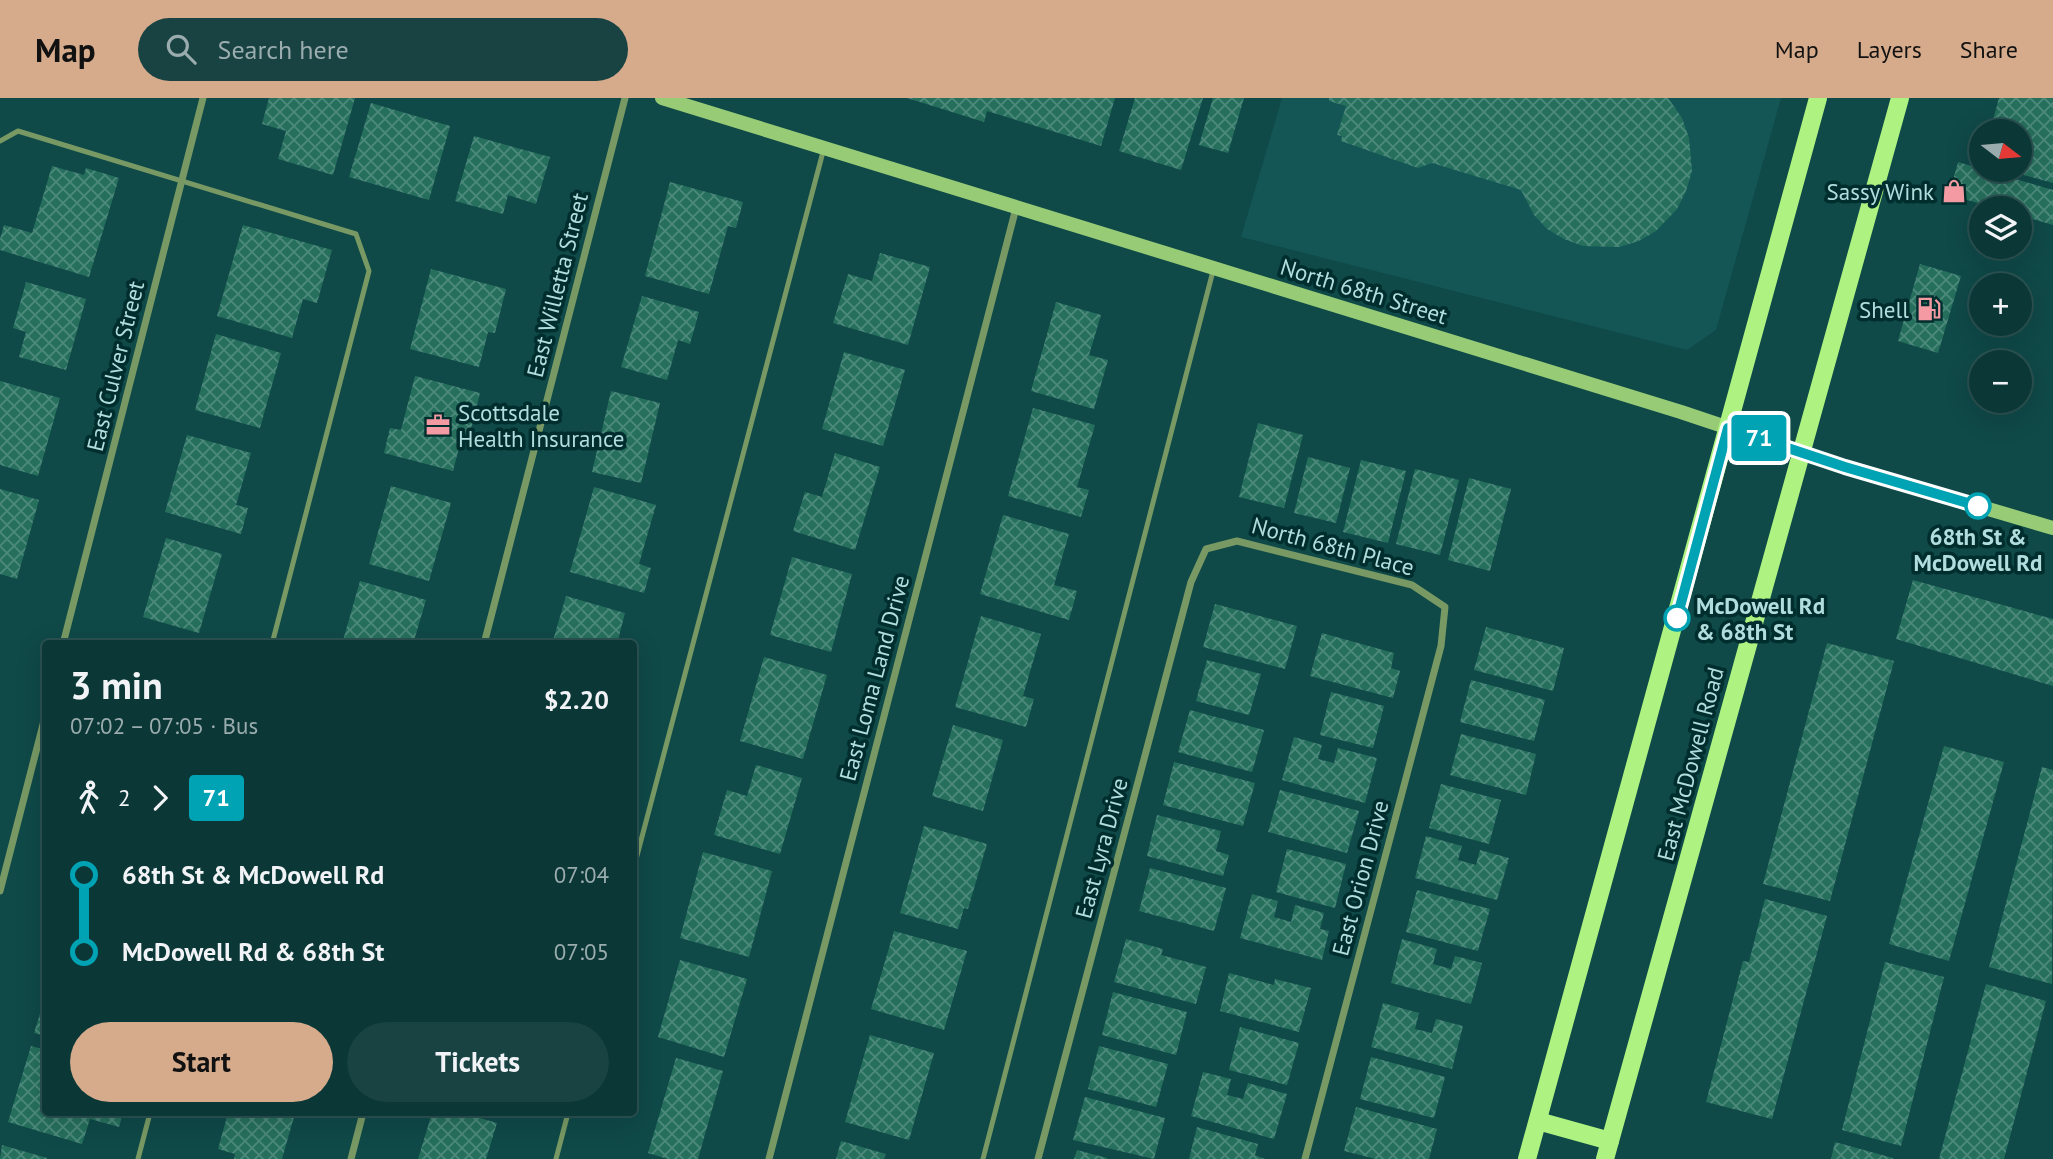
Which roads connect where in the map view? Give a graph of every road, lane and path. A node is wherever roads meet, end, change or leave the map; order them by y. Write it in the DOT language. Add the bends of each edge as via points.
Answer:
graph roads {
  1 [pos="203,98"];
  2 [pos="625,98"];
  3 [pos="662,98"];
  4 [pos="1818,98"];
  5 [pos="1900,98"];
  6 [pos="0,141"];
  7 [pos="824,148"];
  8 [pos="182,181"];
  9 [pos="1017,207"];
  10 [pos="1214,268"];
  11 [pos="1728,428"];
  12 [pos="1800,452"];
  13 [pos="2053,528"];
  14 [pos="1206,549"];
  15 [pos="1445,607"];
  16 [pos="64,640"];
  17 [pos="273,640"];
  18 [pos="485,640"];
  19 [pos="42,728"];
  20 [pos="637,856"];
  21 [pos="0,891"];
  22 [pos="149,1116"];
  23 [pos="362,1116"];
  24 [pos="567,1116"];
  25 [pos="1538,1121"];
  26 [pos="1608,1150"];
  27 [pos="138,1159"];
  28 [pos="351,1159"];
  29 [pos="556,1159"];
  30 [pos="769,1159"];
  31 [pos="983,1159"];
  32 [pos="1038,1159"];
  33 [pos="1306,1159"];
  34 [pos="1527,1159"];
  1 -- 8 [label="street, East Culver Street"];
  2 -- 18 [label="street, East Willetta Street"];
  3 -- 7 [label="street, North 68th Street"];
  4 -- 11 [label="main road"];
  5 -- 12 [label="main road, East McDowell Road"];
  6 -- 8 [label="lane" via="18,131"];
  7 -- 9 [label="street, North 68th Street"];
  7 -- 20 [label="lane"];
  8 -- 16 [label="street, East Culver Street"];
  8 -- 17 [label="lane" via="356,234 369,271"];
  9 -- 10 [label="street, North 68th Street"];
  9 -- 30 [label="street, East Loma Land Drive"];
  10 -- 11 [label="street, North 68th Street"];
  10 -- 31 [label="lane"];
  11 -- 12 [label="street, North 68th Street"];
  11 -- 25 [label="main road"];
  12 -- 13 [label="street, North 68th Street"];
  12 -- 26 [label="main road, East McDowell Road"];
  14 -- 15 [label="street, North 68th Place" via="1237,541 1412,584"];
  14 -- 32 [label="street, East Lyra Drive" via="1191,582"];
  15 -- 33 [label="street, East Orion Drive" via="1441,646"];
  19 -- 21 [label="street"];
  22 -- 27 [label="lane"];
  23 -- 28 [label="street"];
  24 -- 29 [label="lane"];
  25 -- 26 [label="main road"];
  25 -- 34 [label="main road"];
}
